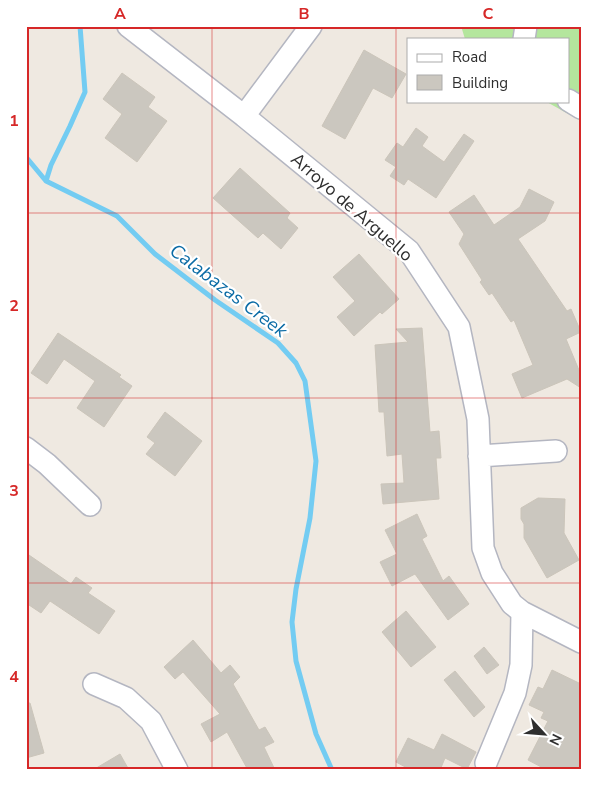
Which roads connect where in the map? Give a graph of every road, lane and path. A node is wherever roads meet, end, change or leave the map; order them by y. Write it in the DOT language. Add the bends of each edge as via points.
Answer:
graph roads {
  1 [pos="128,26"];
  2 [pos="311,26"];
  3 [pos="570,101"];
  4 [pos="581,108"];
  5 [pos="244,116"];
  6 [pos="26,448"];
  7 [pos="556,451"];
  8 [pos="479,456"];
  9 [pos="90,505"];
  10 [pos="522,612"];
  11 [pos="581,642"];
  12 [pos="94,684"];
  13 [pos="486,763"];
  14 [pos="177,770"];
  1 -- 5 [label="street, Arroyo de Arguello"];
  2 -- 5 [label="street"];
  3 -- 4 [label="street"];
  5 -- 8 [label="street, Arroyo de Arguello" via="408,251 459,327 478,419"];
  6 -- 9 [label="street"];
  7 -- 8 [label="street"];
  8 -- 10 [label="street, Arroyo de Arguello" via="483,548 492,574 512,604"];
  10 -- 11 [label="street, Arroyo de Arguello"];
  10 -- 13 [label="street" via="521,665 515,693"];
  12 -- 14 [label="street" via="126,698 151,721"];
}
